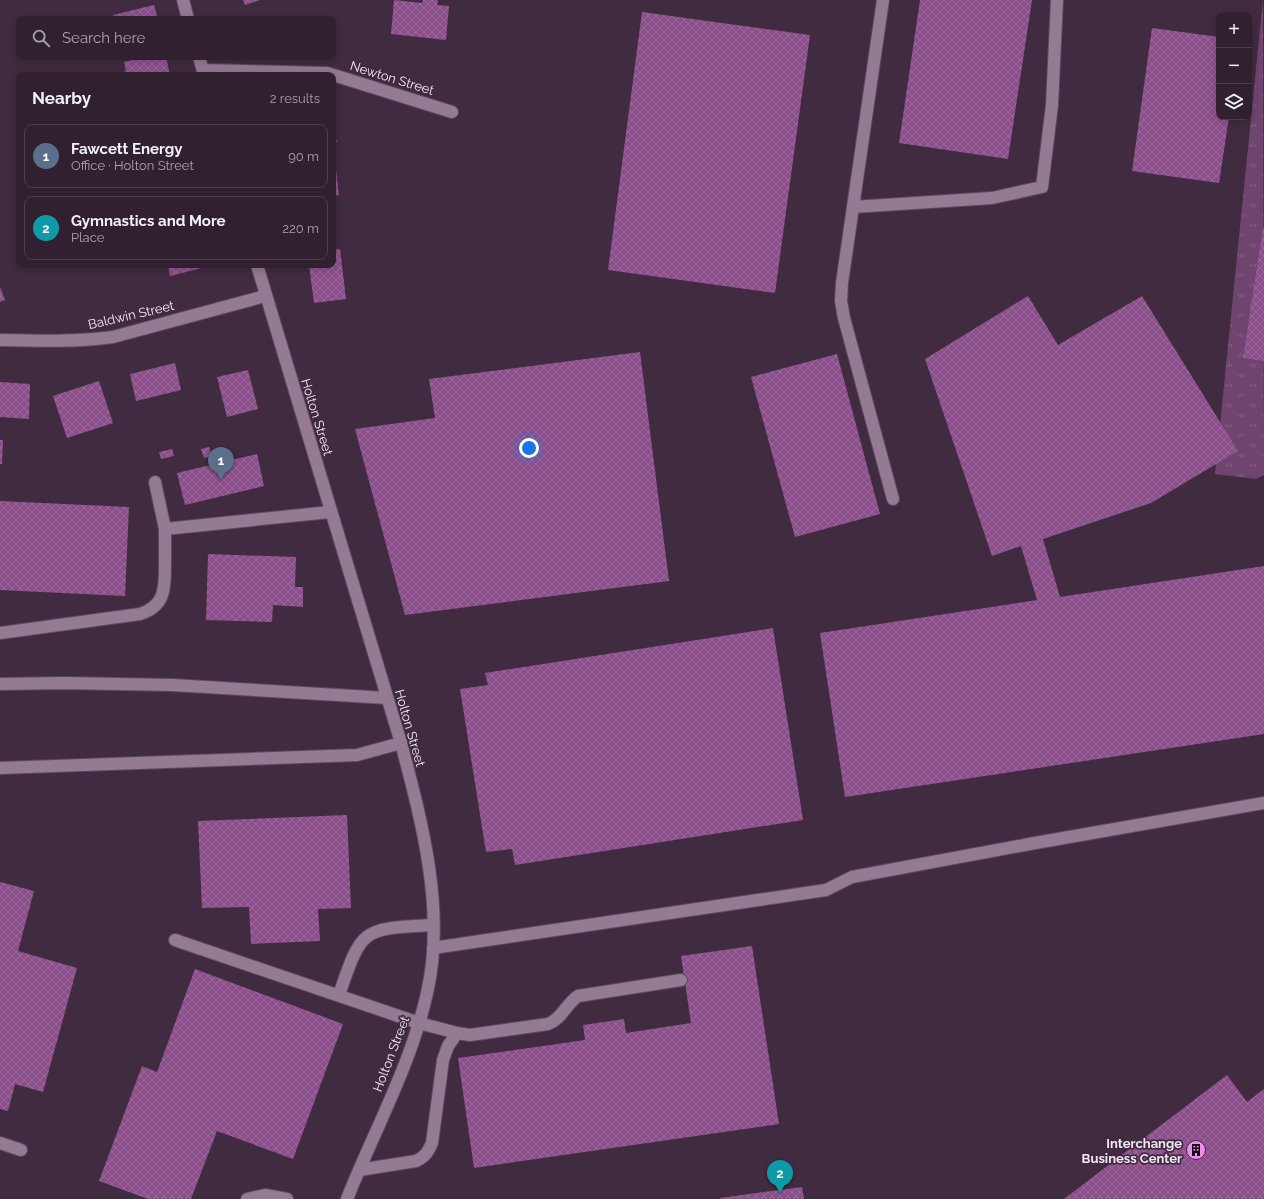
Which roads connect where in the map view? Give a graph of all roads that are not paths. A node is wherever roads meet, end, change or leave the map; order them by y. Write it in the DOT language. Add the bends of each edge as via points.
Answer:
graph roads {
  1 [pos="182,0"];
  2 [pos="883,0"];
  3 [pos="1057,0"];
  4 [pos="187,16"];
  5 [pos="200,60"];
  6 [pos="204,72"];
  7 [pos="336,76"];
  8 [pos="452,112"];
  9 [pos="853,207"];
  10 [pos="258,268"];
  11 [pos="266,296"];
  12 [pos="0,340"];
  13 [pos="155,482"];
  14 [pos="893,499"];
  15 [pos="330,512"];
  16 [pos="165,528"];
  17 [pos="0,633"];
  18 [pos="0,684"];
  19 [pos="387,698"];
  20 [pos="401,743"];
  21 [pos="0,768"];
  22 [pos="1264,803"];
  23 [pos="433,925"];
  24 [pos="175,940"];
  25 [pos="433,948"];
  26 [pos="681,980"];
  27 [pos="339,995"];
  28 [pos="418,1022"];
  29 [pos="457,1033"];
  30 [pos="0,1144"];
  31 [pos="21,1150"];
  32 [pos="359,1170"];
  33 [pos="247,1199"];
  34 [pos="287,1199"];
  35 [pos="347,1199"];
  1 -- 4 [label="street"];
  2 -- 9 [label="street"];
  3 -- 9 [label="street" via="1052,105 1042,187 992,198"];
  5 -- 6 [label="street"];
  7 -- 8 [label="street, Newton Street"];
  9 -- 14 [label="street" via="842,283 842,310"];
  10 -- 11 [label="street, Holton Street"];
  11 -- 12 [label="street, Baldwin Street" via="113,337 71,341"];
  11 -- 15 [label="street, Holton Street"];
  13 -- 16 [label="street"];
  15 -- 16 [label="street"];
  15 -- 19 [label="street, Holton Street"];
  16 -- 17 [label="street" via="164,591 157,604 149,611"];
  18 -- 19 [label="street" via="172,686"];
  19 -- 20 [label="street, Holton Street"];
  20 -- 21 [label="street" via="357,755"];
  20 -- 23 [label="street, Holton Street" via="420,821 430,880"];
  22 -- 25 [label="street" via="852,877 826,890"];
  23 -- 25 [label="street, Holton Street"];
  23 -- 27 [label="street" via="382,929 367,936 355,949"];
  24 -- 27 [label="street"];
  25 -- 28 [label="street, Holton Street" via="427,993"];
  26 -- 29 [label="street" via="581,996 571,1001 556,1020 548,1024 470,1035"];
  27 -- 28 [label="street"];
  28 -- 29 [label="street"];
  28 -- 32 [label="street, Holton Street" via="407,1058"];
  29 -- 32 [label="street" via="448,1046 443,1060 429,1152 416,1161"];
  30 -- 31 [label="street"];
  32 -- 35 [label="street, Holton Street"];
  33 -- 34 [label="street" via="265,1195"];
}
